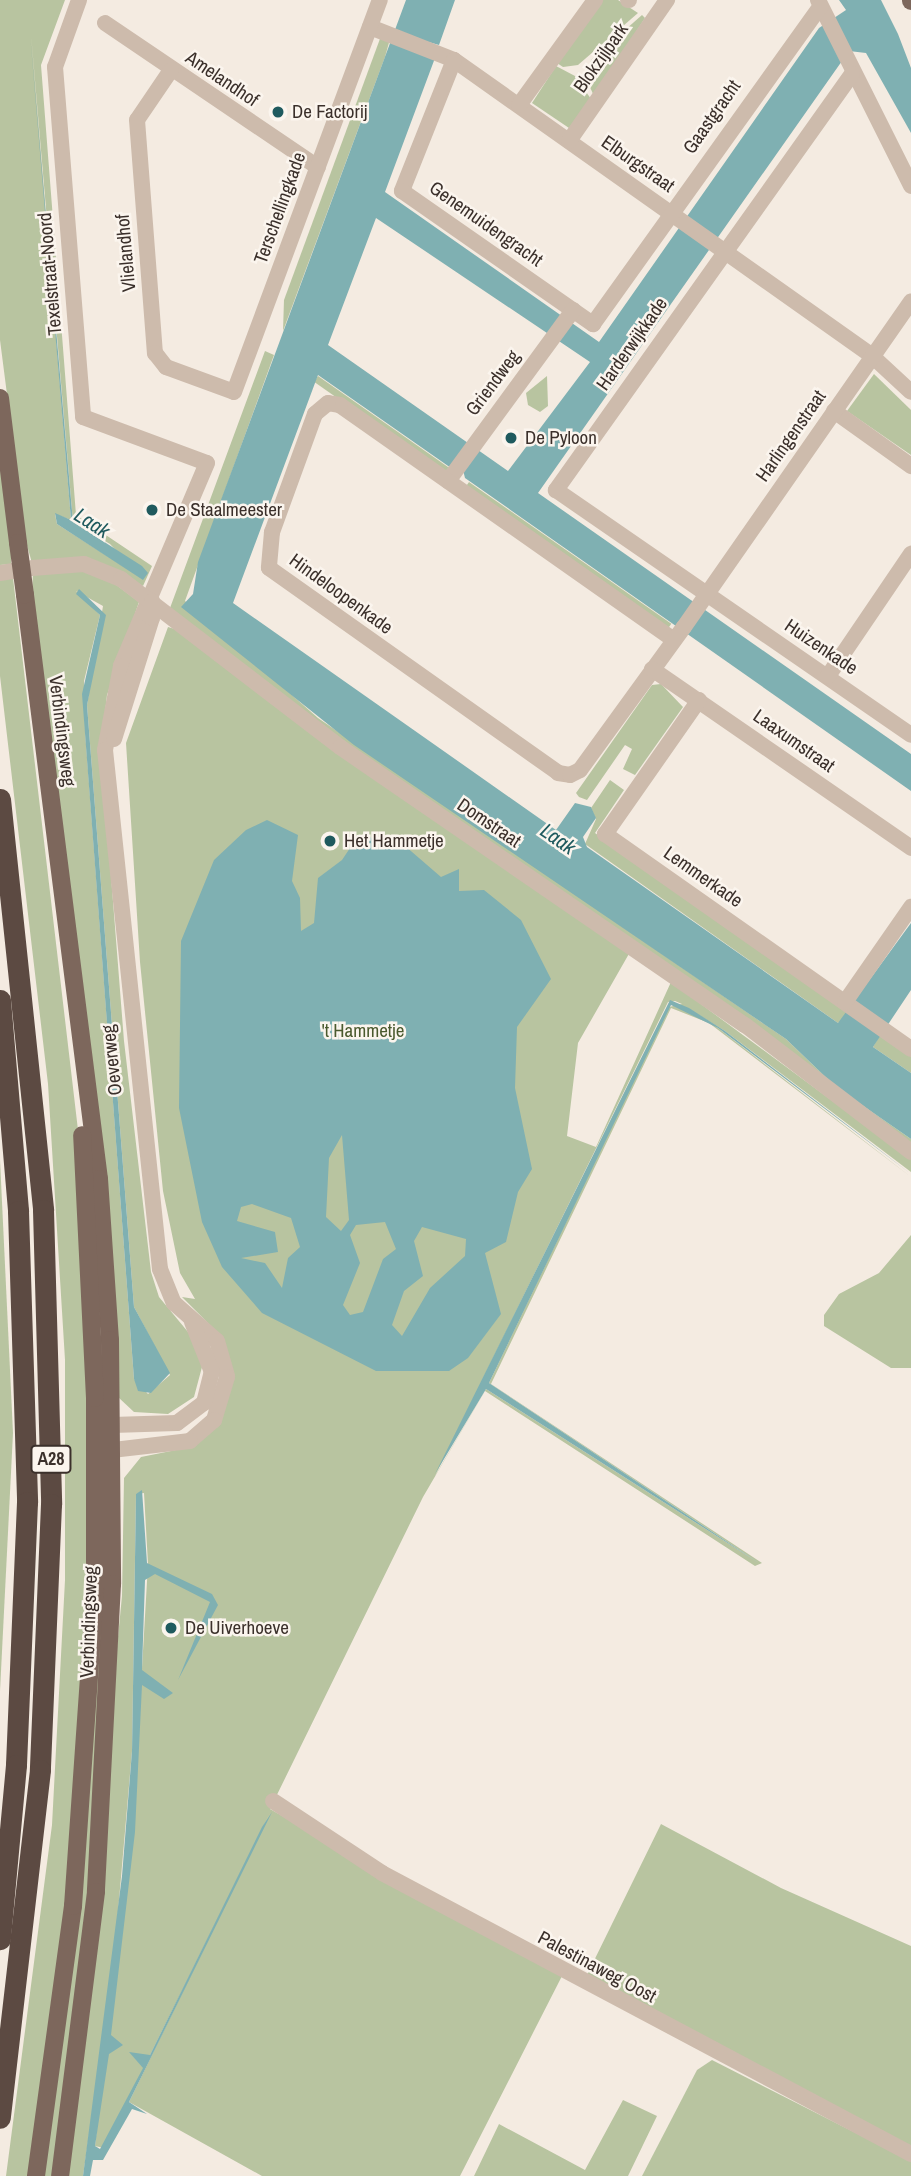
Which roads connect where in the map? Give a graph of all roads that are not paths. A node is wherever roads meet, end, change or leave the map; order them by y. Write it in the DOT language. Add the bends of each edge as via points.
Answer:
graph roads {
  1 [pos="79,0"];
  2 [pos="380,0"];
  3 [pos="595,0"];
  4 [pos="667,0"];
  5 [pos="819,3"];
  6 [pos="105,23"];
  7 [pos="370,27"];
  8 [pos="454,60"];
  9 [pos="171,70"];
  10 [pos="852,74"];
  11 [pos="519,105"];
  12 [pos="569,141"];
  13 [pos="318,167"];
  14 [pos="911,186"];
  15 [pos="671,212"];
  16 [pos="724,249"];
  17 [pos="911,301"];
  18 [pos="570,314"];
  19 [pos="593,324"];
  20 [pos="872,355"];
  21 [pos="234,392"];
  22 [pos="911,392"];
  23 [pos="0,398"];
  24 [pos="834,411"];
  25 [pos="207,463"];
  26 [pos="911,466"];
  27 [pos="448,481"];
  28 [pos="911,554"];
  29 [pos="33,568"];
  30 [pos="707,595"];
  31 [pos="152,601"];
  32 [pos="679,633"];
  33 [pos="652,669"];
  34 [pos="828,676"];
  35 [pos="699,700"];
  36 [pos="911,735"];
  37 [pos="0,799"];
  38 [pos="911,848"];
  39 [pos="911,907"];
  40 [pos="0,1000"];
  41 [pos="845,1002"];
  42 [pos="911,1049"];
  43 [pos="81,1069"];
  44 [pos="911,1152"];
  45 [pos="192,1322"];
  46 [pos="112,1425"];
  47 [pos="96,1440"];
  48 [pos="112,1450"];
  49 [pos="273,1801"];
  50 [pos="0,1939"];
  51 [pos="0,2118"];
  52 [pos="911,2154"];
  53 [pos="36,2176"];
  54 [pos="60,2176"];
  1 -- 25 [label="street, Texelstraat-Noord" via="55,67 83,416"];
  2 -- 7 [label="street, Terschellingkade"];
  3 -- 11 [label="street, Blokzijlpark"];
  4 -- 12 [label="street, Blokzijlpark"];
  5 -- 10 [label="street"];
  5 -- 15 [label="street, Gaastgracht"];
  6 -- 9 [label="street, Amelandhof"];
  7 -- 8 [label="street, Elburgstraat"];
  7 -- 13 [label="street, Terschellingkade"];
  8 -- 11 [label="street, Elburgstraat"];
  8 -- 18 [label="street, Genemuidengracht" via="402,191"];
  9 -- 13 [label="street, Amelandhof"];
  9 -- 21 [label="street, Vlielandhof" via="137,120 155,353 166,367"];
  10 -- 14 [label="street"];
  10 -- 16 [label="street, Harderwijkkade"];
  11 -- 12 [label="street, Elburgstraat"];
  12 -- 15 [label="street, Elburgstraat"];
  13 -- 21 [label="street, Terschellingkade"];
  15 -- 16 [label="street, Elburgstraat"];
  15 -- 19 [label="street, Gaastgracht"];
  16 -- 20 [label="street, Elburgstraat"];
  16 -- 30 [label="street, Harderwijkkade" via="556,491"];
  17 -- 20 [label="street, Harlingenstraat"];
  18 -- 19 [label="street, Genemuidengracht"];
  18 -- 27 [label="street, Griendweg"];
  20 -- 22 [label="street, Elburgstraat"];
  20 -- 24 [label="street, Harlingenstraat"];
  23 -- 43 [label="main road, Verbindingsweg, bridge"];
  24 -- 26 [label="street"];
  24 -- 30 [label="street, Harlingenstraat"];
  25 -- 31 [label="street, Oeverweg"];
  27 -- 32 [label="street, Hindeloopenkade"];
  27 -- 33 [label="street, Hindeloopenkade" via="340,405 323,405 272,532 266,563 558,773 580,770"];
  28 -- 34 [label="street"];
  29 -- 31 [label="street, Domstraat" via="95,566"];
  30 -- 32 [label="street, Hindeloopenkade"];
  30 -- 34 [label="street, Huizenkade"];
  31 -- 44 [label="street, Domstraat" via="340,747 745,1025"];
  31 -- 45 [label="street, Oeverweg" via="140,614 107,711 151,1219 166,1291"];
  32 -- 33 [label="street, Hindeloopenkade"];
  33 -- 35 [label="street, Laaxumstraat"];
  34 -- 36 [label="street, Huizenkade"];
  35 -- 38 [label="street, Laaxumstraat"];
  35 -- 41 [label="street, Lemmerkade" via="605,834"];
  37 -- 51 [label="highway, A28" via="43,1210 51,1504 39,1784"];
  39 -- 41 [label="street"];
  40 -- 50 [label="highway, A28" via="18,1211 27,1489 16,1765"];
  41 -- 42 [label="street, Lemmerkade"];
  43 -- 46 [label="main road, Verbindingsweg" via="106,1248"];
  43 -- 47 [label="main road, Verbindingsweg"];
  45 -- 46 [label="street, Oeverweg" via="212,1372 204,1403 177,1423"];
  45 -- 48 [label="street, Oeverweg" via="217,1341 226,1364 226,1388 214,1420 174,1447"];
  46 -- 47 [label="street"];
  46 -- 48 [label="main road, Verbindingsweg"];
  47 -- 48 [label="street"];
  47 -- 53 [label="main road, Verbindingsweg" via="82,1808"];
  48 -- 54 [label="main road, Verbindingsweg" via="95,1905"];
  49 -- 52 [label="street, Palestinaweg Oost" via="382,1874"];
}
